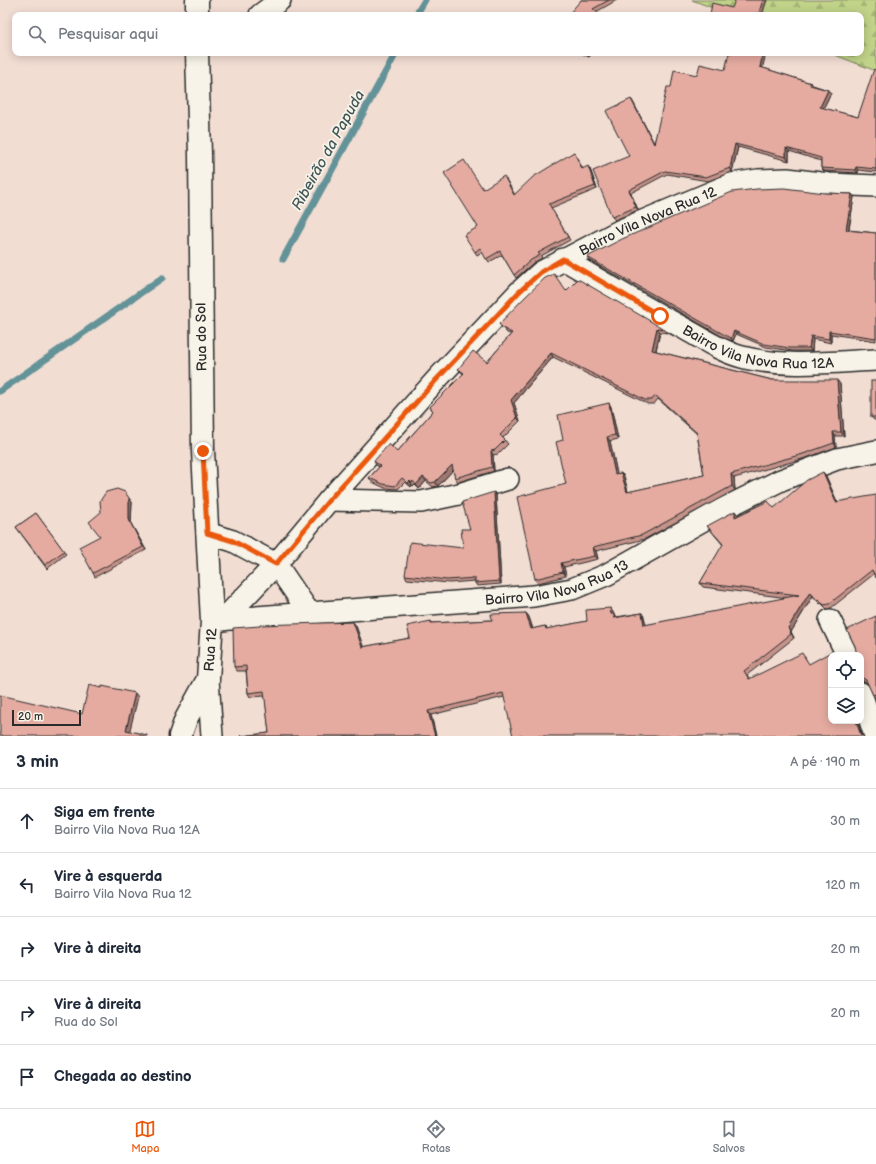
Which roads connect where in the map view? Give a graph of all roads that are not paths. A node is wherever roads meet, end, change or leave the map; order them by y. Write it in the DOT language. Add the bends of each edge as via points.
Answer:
graph roads {
  1 [pos="197,0"];
  2 [pos="280,0"];
  3 [pos="197,12"];
  4 [pos="264,12"];
  5 [pos="201,56"];
  6 [pos="876,186"];
  7 [pos="563,259"];
  8 [pos="876,360"];
  9 [pos="876,451"];
  10 [pos="508,479"];
  11 [pos="329,500"];
  12 [pos="207,533"];
  13 [pos="276,564"];
  14 [pos="310,614"];
  15 [pos="218,620"];
  16 [pos="830,620"];
  17 [pos="846,652"];
  18 [pos="208,679"];
  19 [pos="864,702"];
  20 [pos="180,736"];
  21 [pos="212,736"];
  22 [pos="875,736"];
  1 -- 3 [label="street"];
  2 -- 4 [label="street"];
  5 -- 12 [label="street, Rua do Sol" via="203,451"];
  6 -- 7 [label="street, Bairro Vila Nova Rua 12" via="787,179 731,184 619,231"];
  7 -- 8 [label="street, Bairro Vila Nova Rua 12A" via="660,316 725,351 742,357 810,363"];
  7 -- 11 [label="street, Bairro Vila Nova Rua 12" via="541,272 519,292"];
  9 -- 14 [label="street, Bairro Vila Nova Rua 13" via="836,459 781,480 721,510 606,575 572,589 534,596"];
  10 -- 11 [label="street" via="421,502"];
  11 -- 13 [label="street, Bairro Vila Nova Rua 12"];
  12 -- 13 [label="street" via="233,541"];
  12 -- 15 [label="street, Rua do Sol"];
  13 -- 14 [label="street"];
  13 -- 15 [label="street, Bairro Vila Nova Rua 12"];
  14 -- 15 [label="street, Bairro Vila Nova Rua 13"];
  15 -- 18 [label="street, Rua 12"];
  16 -- 17 [label="street"];
  18 -- 20 [label="street" via="186,719"];
  18 -- 21 [label="street"];
  19 -- 22 [label="street"];
}
